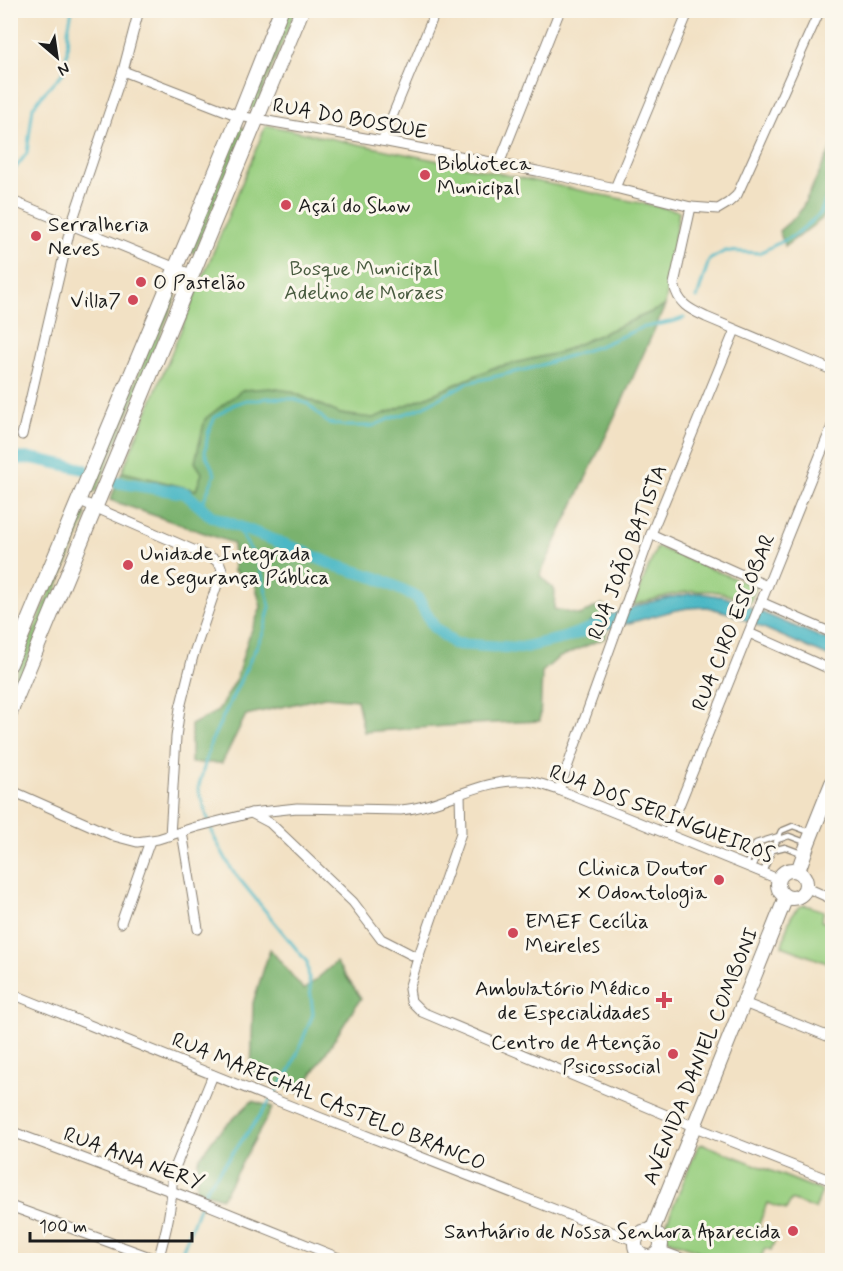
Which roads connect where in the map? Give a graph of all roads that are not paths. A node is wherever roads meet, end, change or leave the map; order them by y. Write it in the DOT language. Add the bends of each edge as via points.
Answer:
graph roads {
  1 [pos="139,10"];
  2 [pos="281,10"];
  3 [pos="302,10"];
  4 [pos="436,10"];
  5 [pos="560,10"];
  6 [pos="689,10"];
  7 [pos="820,10"];
  8 [pos="123,71"];
  9 [pos="239,116"];
  10 [pos="257,119"];
  11 [pos="382,141"];
  12 [pos="499,165"];
  13 [pos="615,188"];
  14 [pos="10,200"];
  15 [pos="691,207"];
  16 [pos="71,225"];
  17 [pos="175,267"];
  18 [pos="193,275"];
  19 [pos="735,330"];
  20 [pos="832,370"];
  21 [pos="832,426"];
  22 [pos="22,435"];
  23 [pos="78,500"];
  24 [pos="96,508"];
  25 [pos="651,534"];
  26 [pos="767,586"];
  27 [pos="760,605"];
  28 [pos="750,629"];
  29 [pos="832,633"];
  30 [pos="10,664"];
  31 [pos="832,670"];
  32 [pos="10,713"];
  33 [pos="832,783"];
  34 [pos="10,790"];
  35 [pos="559,790"];
  36 [pos="460,794"];
  37 [pos="251,813"];
  38 [pos="182,832"];
  39 [pos="668,833"];
  40 [pos="170,836"];
  41 [pos="150,841"];
  42 [pos="776,843"];
  43 [pos="808,844"];
  44 [pos="749,866"];
  45 [pos="798,871"];
  46 [pos="763,872"];
  47 [pos="778,879"];
  48 [pos="805,887"];
  49 [pos="786,897"];
  50 [pos="832,899"];
  51 [pos="121,923"];
  52 [pos="198,929"];
  53 [pos="418,958"];
  54 [pos="10,993"];
  55 [pos="744,1003"];
  56 [pos="832,1038"];
  57 [pos="213,1075"];
  58 [pos="695,1127"];
  59 [pos="10,1131"];
  60 [pos="832,1181"];
  61 [pos="173,1193"];
  62 [pos="10,1206"];
  63 [pos="652,1231"];
  64 [pos="635,1241"];
  65 [pos="659,1250"];
  66 [pos="640,1258"];
  67 [pos="344,1260"];
  68 [pos="686,1260"];
  1 -- 8 [label="street"];
  2 -- 9 [label="street"];
  3 -- 10 [label="street"];
  4 -- 11 [label="street"];
  5 -- 12 [label="street"];
  6 -- 13 [label="street"];
  7 -- 15 [label="street, RUA DO BOSQUE" via="737,195 718,209"];
  8 -- 9 [label="street, RUA DO BOSQUE"];
  8 -- 16 [label="street"];
  9 -- 10 [label="street, RUA DO BOSQUE"];
  9 -- 17 [label="street"];
  10 -- 11 [label="street, RUA DO BOSQUE"];
  10 -- 18 [label="street"];
  11 -- 12 [label="street, RUA DO BOSQUE"];
  12 -- 13 [label="street, RUA DO BOSQUE"];
  13 -- 15 [label="street, RUA DO BOSQUE"];
  14 -- 16 [label="street"];
  15 -- 19 [label="street" via="674,284 677,295 698,313"];
  16 -- 17 [label="street"];
  16 -- 22 [label="street"];
  17 -- 18 [label="street"];
  17 -- 23 [label="street"];
  18 -- 24 [label="street"];
  19 -- 20 [label="street"];
  19 -- 25 [label="street, RUA JOÃO BATISTA"];
  21 -- 26 [label="street, RUA CIRO ESCOBAR"];
  23 -- 24 [label="street"];
  23 -- 30 [label="street"];
  24 -- 32 [label="street"];
  24 -- 40 [label="street" via="214,558 222,570 180,708"];
  25 -- 26 [label="street"];
  25 -- 35 [label="street, RUA JOÃO BATISTA"];
  26 -- 27 [label="street, RUA CIRO ESCOBAR"];
  27 -- 28 [label="street, RUA CIRO ESCOBAR"];
  27 -- 29 [label="street"];
  28 -- 31 [label="street"];
  28 -- 39 [label="street, RUA CIRO ESCOBAR"];
  33 -- 43 [label="street"];
  34 -- 41 [label="street, RUA DOS SERINGUEIROS" via="114,836"];
  35 -- 36 [label="street, RUA DOS SERINGUEIROS" via="530,781 515,781 491,783"];
  35 -- 39 [label="street, RUA DOS SERINGUEIROS"];
  36 -- 37 [label="street, RUA DOS SERINGUEIROS" via="401,810 297,808"];
  36 -- 53 [label="street" via="461,833"];
  37 -- 38 [label="street, RUA DOS SERINGUEIROS"];
  37 -- 53 [label="street" via="270,823 353,902 381,939"];
  38 -- 40 [label="street, RUA DOS SERINGUEIROS"];
  38 -- 52 [label="street"];
  39 -- 44 [label="street, RUA DOS SERINGUEIROS"];
  40 -- 41 [label="street, RUA DOS SERINGUEIROS"];
  41 -- 51 [label="street"];
  42 -- 43 [label="lane" via="785,847"];
  42 -- 43 [label="lane" via="789,836"];
  42 -- 43 [label="lane" via="781,831 793,826"];
  42 -- 44 [label="lane" via="759,850"];
  42 -- 44 [label="lane" via="756,843"];
  42 -- 46 [label="lane"];
  43 -- 45 [label="street"];
  44 -- 46 [label="street, RUA DOS SERINGUEIROS"];
  45 -- 47 [label="street" via="784,871"];
  45 -- 48 [label="street" via="805,878"];
  46 -- 47 [label="street, RUA DOS SERINGUEIROS"];
  47 -- 49 [label="street" via="778,887"];
  48 -- 49 [label="street" via="800,895"];
  48 -- 50 [label="street"];
  49 -- 55 [label="street, AVENIDA DANIEL COMBONI"];
  53 -- 58 [label="street" via="409,989 411,1001 422,1012"];
  54 -- 57 [label="street, RUA MARECHAL CASTELO BRANCO"];
  55 -- 56 [label="street"];
  55 -- 58 [label="street, AVENIDA DANIEL COMBONI"];
  57 -- 61 [label="street" via="172,1175"];
  57 -- 64 [label="street, RUA MARECHAL CASTELO BRANCO"];
  58 -- 60 [label="street"];
  58 -- 63 [label="street, AVENIDA DANIEL COMBONI"];
  59 -- 61 [label="street, RUA ANA NERY"];
  61 -- 62 [label="street" via="158,1260"];
  61 -- 67 [label="street, RUA ANA NERY"];
  63 -- 64 [label="street" via="640,1233"];
  63 -- 65 [label="street" via="660,1240"];
  64 -- 66 [label="street"];
  65 -- 66 [label="street"];
  65 -- 68 [label="street"];
}
